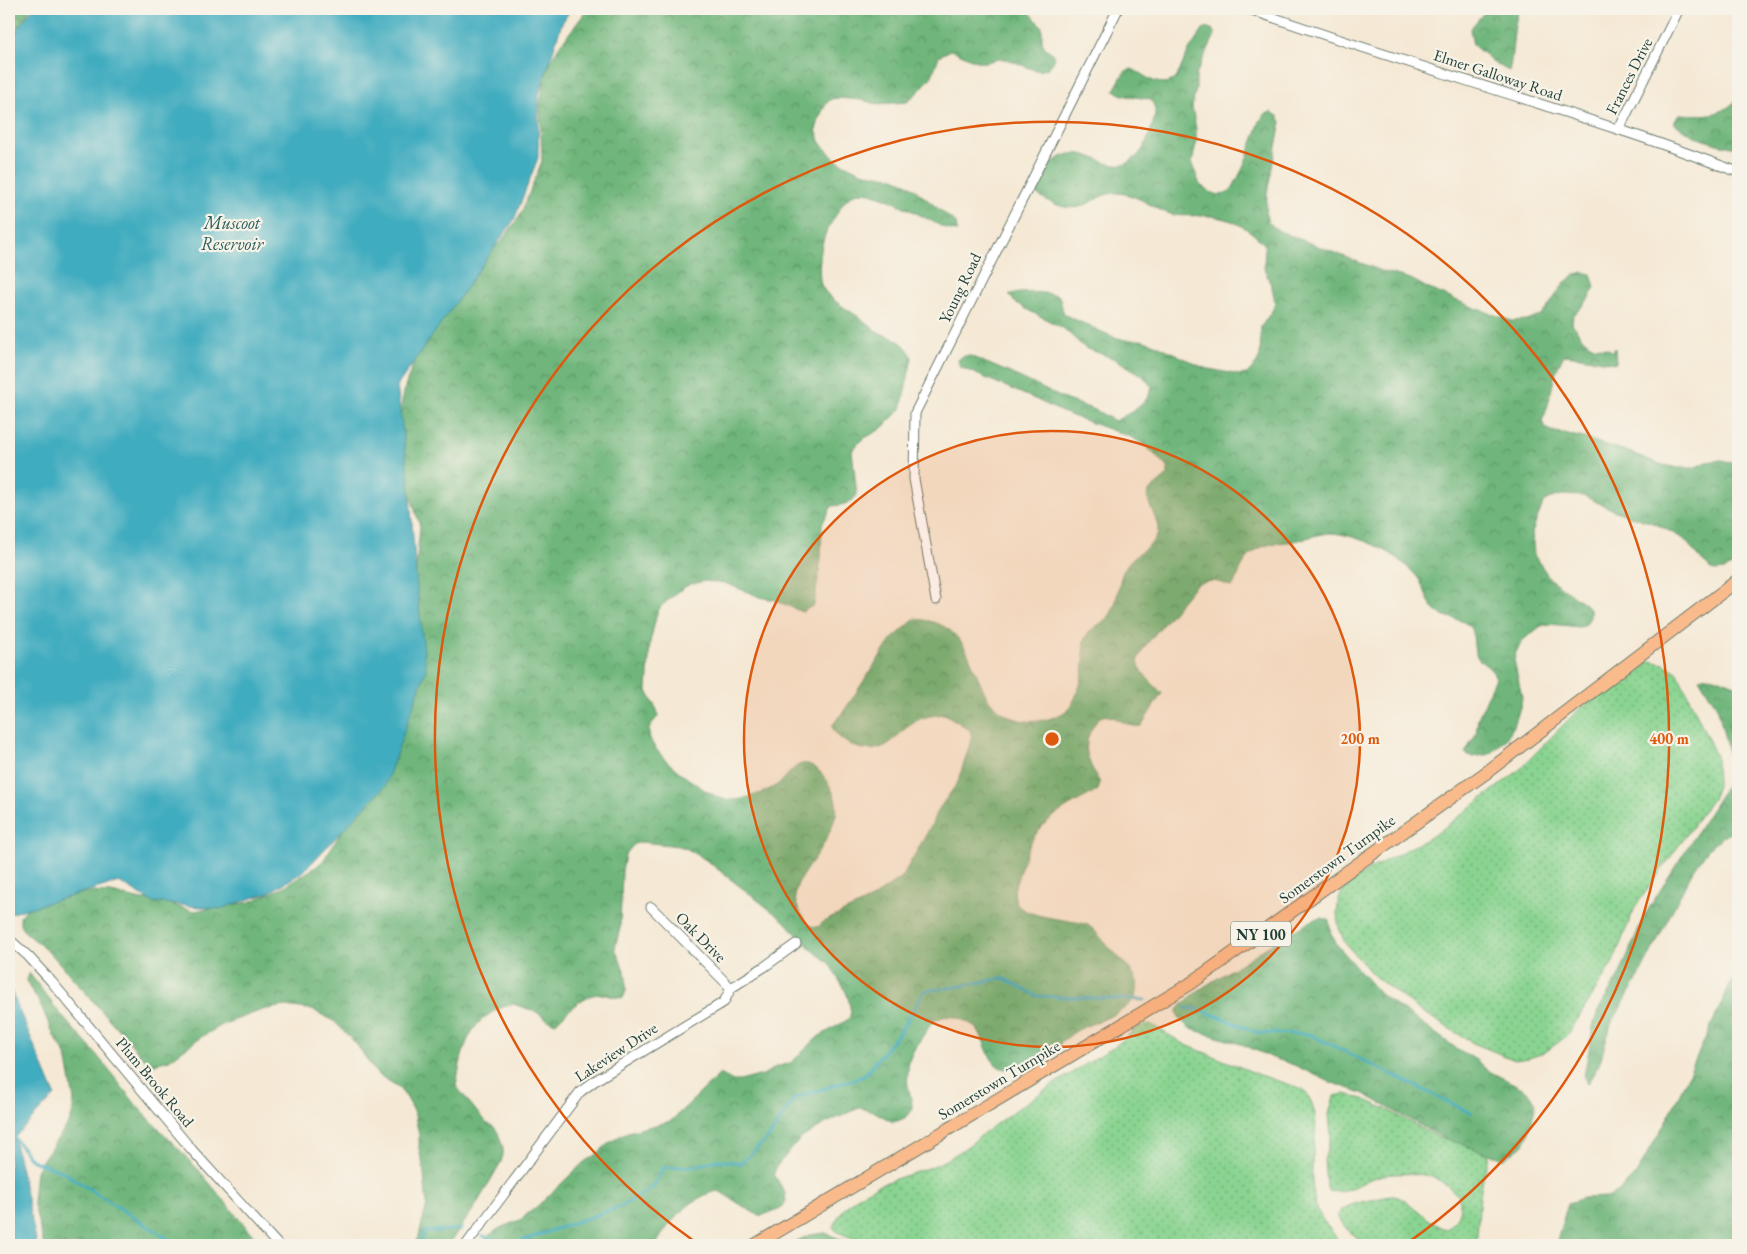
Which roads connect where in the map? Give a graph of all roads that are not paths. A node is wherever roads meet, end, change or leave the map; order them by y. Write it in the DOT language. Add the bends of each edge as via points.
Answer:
graph roads {
  1 [pos="1118,9"];
  2 [pos="1248,9"];
  3 [pos="1679,9"];
  4 [pos="1619,129"];
  5 [pos="1738,172"];
  6 [pos="1738,580"];
  7 [pos="936,600"];
  8 [pos="651,907"];
  9 [pos="9,939"];
  10 [pos="796,944"];
  11 [pos="731,988"];
  12 [pos="278,1245"];
  13 [pos="466,1245"];
  14 [pos="755,1245"];
  1 -- 7 [label="street, Young Road" via="915,412 914,479"];
  2 -- 4 [label="street, Elmer Galloway Road"];
  3 -- 4 [label="street, Frances Drive"];
  4 -- 5 [label="street, Elmer Galloway Road"];
  6 -- 14 [label="main road, Somerstown Turnpike / NY 100" via="1503,761 1190,984"];
  8 -- 11 [label="street, Oak Drive"];
  9 -- 12 [label="street, Plum Brook Road" via="51,981"];
  10 -- 11 [label="street, Lakeview Drive"];
  11 -- 13 [label="street, Lakeview Drive" via="724,1002 580,1092"];
}
